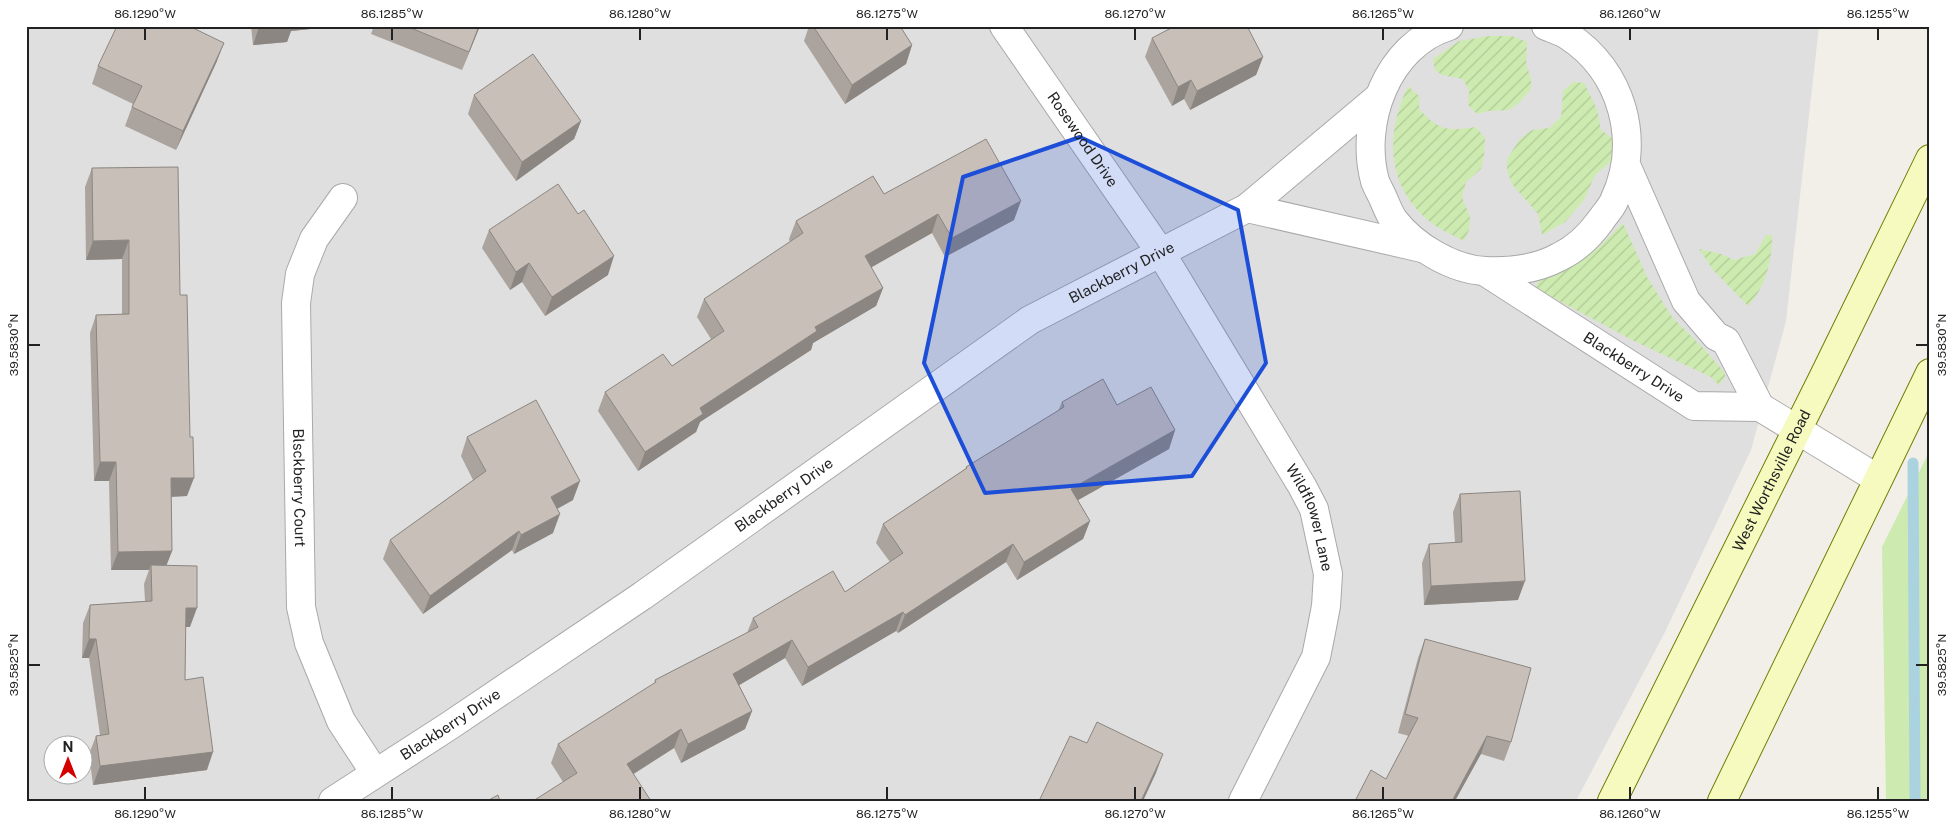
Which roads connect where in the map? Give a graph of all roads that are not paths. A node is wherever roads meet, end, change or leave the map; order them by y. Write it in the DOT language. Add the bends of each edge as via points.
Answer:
graph roads {
  1 [pos="1004,26"];
  2 [pos="1443,27"];
  3 [pos="1559,29"];
  4 [pos="1378,96"];
  5 [pos="1930,159"];
  6 [pos="1626,165"];
  7 [pos="343,198"];
  8 [pos="1247,208"];
  9 [pos="1422,248"];
  10 [pos="1161,253"];
  11 [pos="1484,271"];
  12 [pos="1930,373"];
  13 [pos="1760,407"];
  14 [pos="1797,429"];
  15 [pos="1878,478"];
  16 [pos="375,773"];
  17 [pos="332,801"];
  18 [pos="1243,801"];
  19 [pos="1612,801"];
  20 [pos="1722,801"];
  1 -- 10 [label="street, Rosewood Drive"];
  2 -- 4 [label="street, Blackberry Drive" via="1413,47 1393,70"];
  3 -- 6 [label="street, Blackberry Drive" via="1596,59 1616,91 1627,127"];
  4 -- 8 [label="street, Blackberry Drive"];
  4 -- 9 [label="street, Blackberry Drive" via="1370,139 1375,182 1393,219"];
  5 -- 14 [label="main road, West Worthsville Road"];
  6 -- 11 [label="street, Blackberry Drive" via="1614,202 1591,234 1560,257 1523,270"];
  6 -- 13 [label="street, Blackberry Drive" via="1686,301 1716,336 1726,341"];
  7 -- 16 [label="street, Blsckberry Court" via="314,239 300,274 296,302 301,607 309,643 341,721"];
  8 -- 9 [label="street, Blackberry Drive"];
  8 -- 10 [label="street, Blackberry Drive"];
  9 -- 11 [label="street, Blackberry Drive" via="1451,264"];
  10 -- 16 [label="street, Blackberry Drive" via="1030,320 642,596"];
  10 -- 18 [label="street, Wildflower Lane" via="1314,509 1328,574 1326,606 1316,657"];
  11 -- 13 [label="street, Blackberry Drive" via="1694,406"];
  12 -- 15 [label="main road"];
  13 -- 14 [label="street"];
  14 -- 15 [label="street"];
  14 -- 19 [label="main road, West Worthsville Road"];
  15 -- 20 [label="main road"];
  16 -- 17 [label="street, Blackberry Drive"];
}
